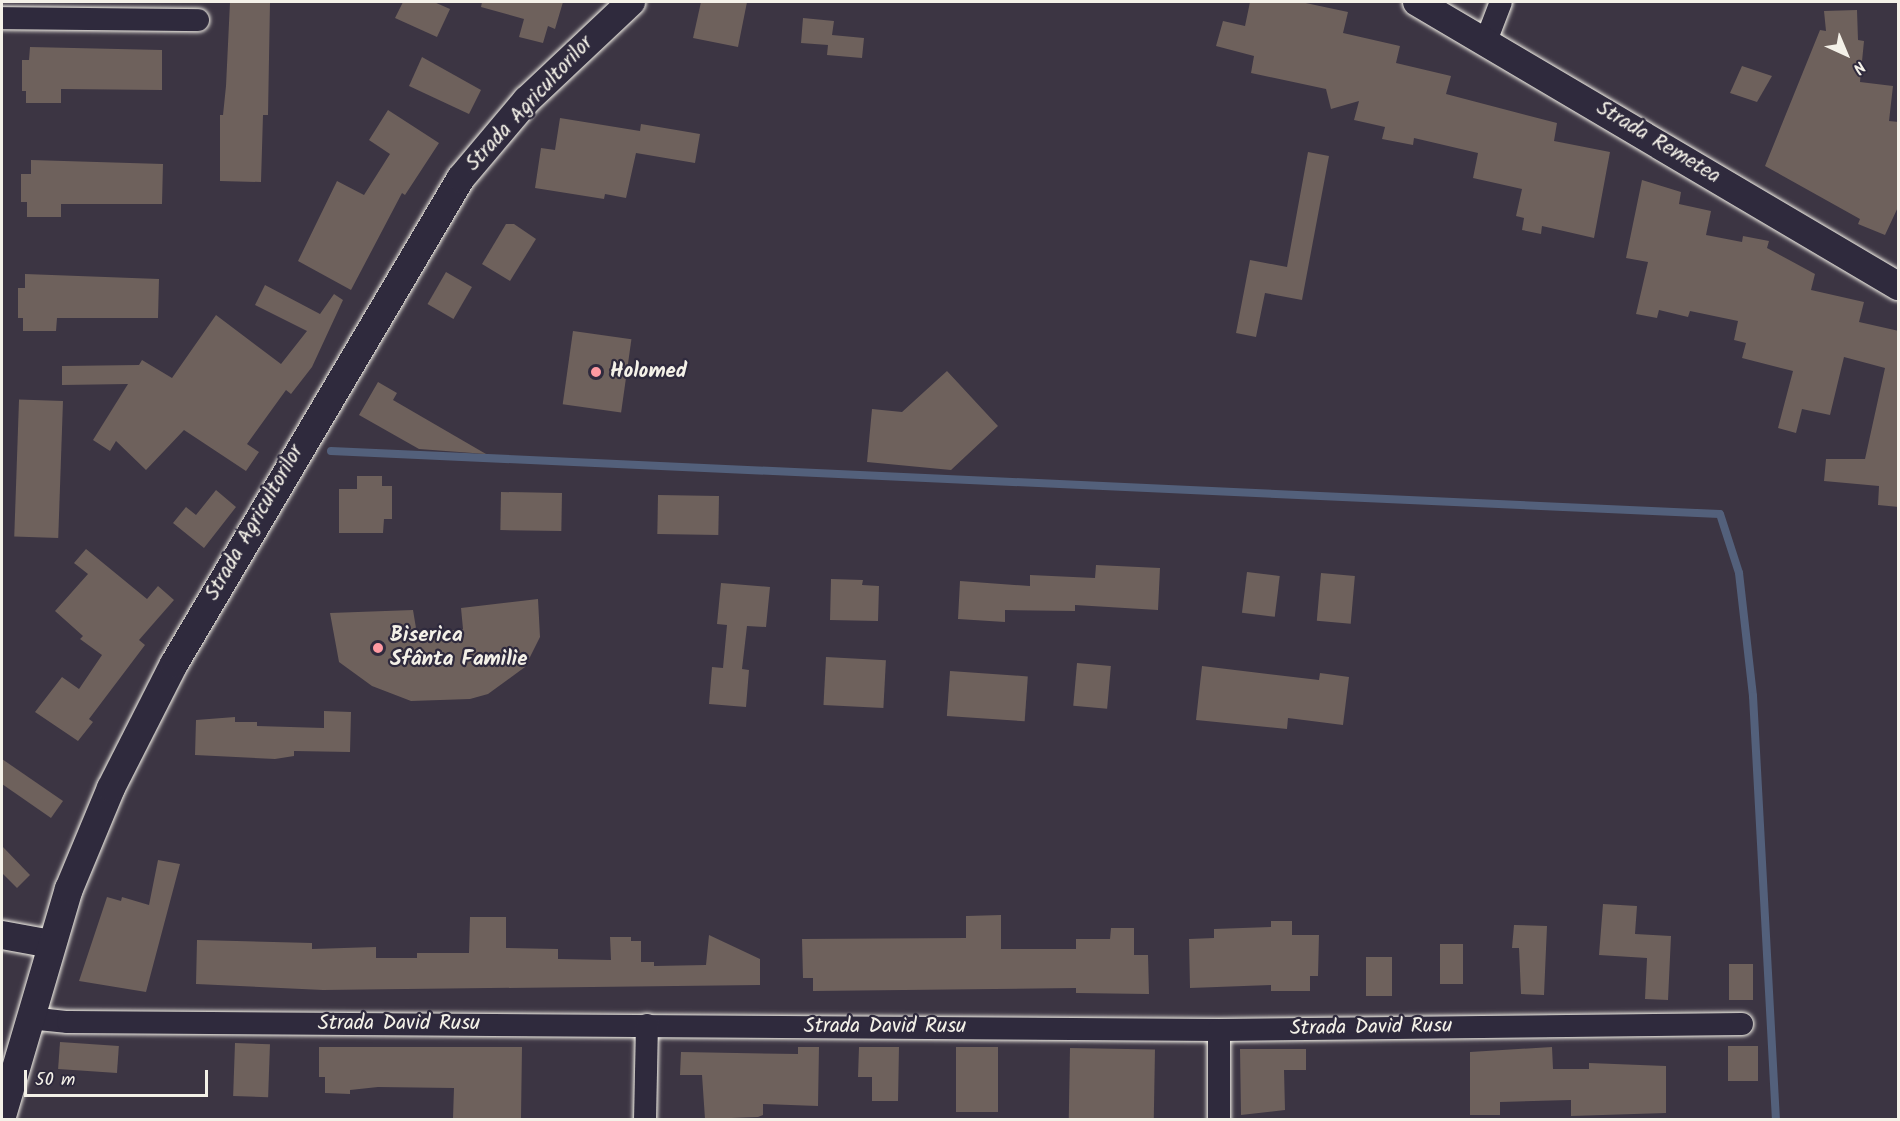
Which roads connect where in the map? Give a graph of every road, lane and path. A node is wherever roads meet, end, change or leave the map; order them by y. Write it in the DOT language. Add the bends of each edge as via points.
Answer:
graph roads {
  1 [pos="631,2"];
  2 [pos="1417,2"];
  3 [pos="1501,2"];
  4 [pos="2,18"];
  5 [pos="198,20"];
  6 [pos="1486,40"];
  7 [pos="1899,286"];
  8 [pos="2,934"];
  9 [pos="51,944"];
  10 [pos="29,1018"];
  11 [pos="1742,1024"];
  12 [pos="647,1025"];
  13 [pos="1219,1030"];
  14 [pos="2,1116"];
  15 [pos="645,1119"];
  16 [pos="1220,1119"];
  1 -- 9 [label="street, Strada Agricultorilor" via="489,140 431,223 169,674 93,830"];
  2 -- 6 [label="street, Strada Remetea"];
  3 -- 6 [label="street"];
  4 -- 5 [label="street"];
  6 -- 7 [label="street, Strada Remetea"];
  8 -- 9 [label="street"];
  9 -- 10 [label="street, Strada Agricultorilor"];
  10 -- 12 [label="street, Strada David Rusu" via="68,1022"];
  10 -- 14 [label="street, Strada Agricultorilor"];
  11 -- 13 [label="street, Strada David Rusu"];
  12 -- 13 [label="street, Strada David Rusu"];
  12 -- 15 [label="street"];
  13 -- 16 [label="street"];
}
